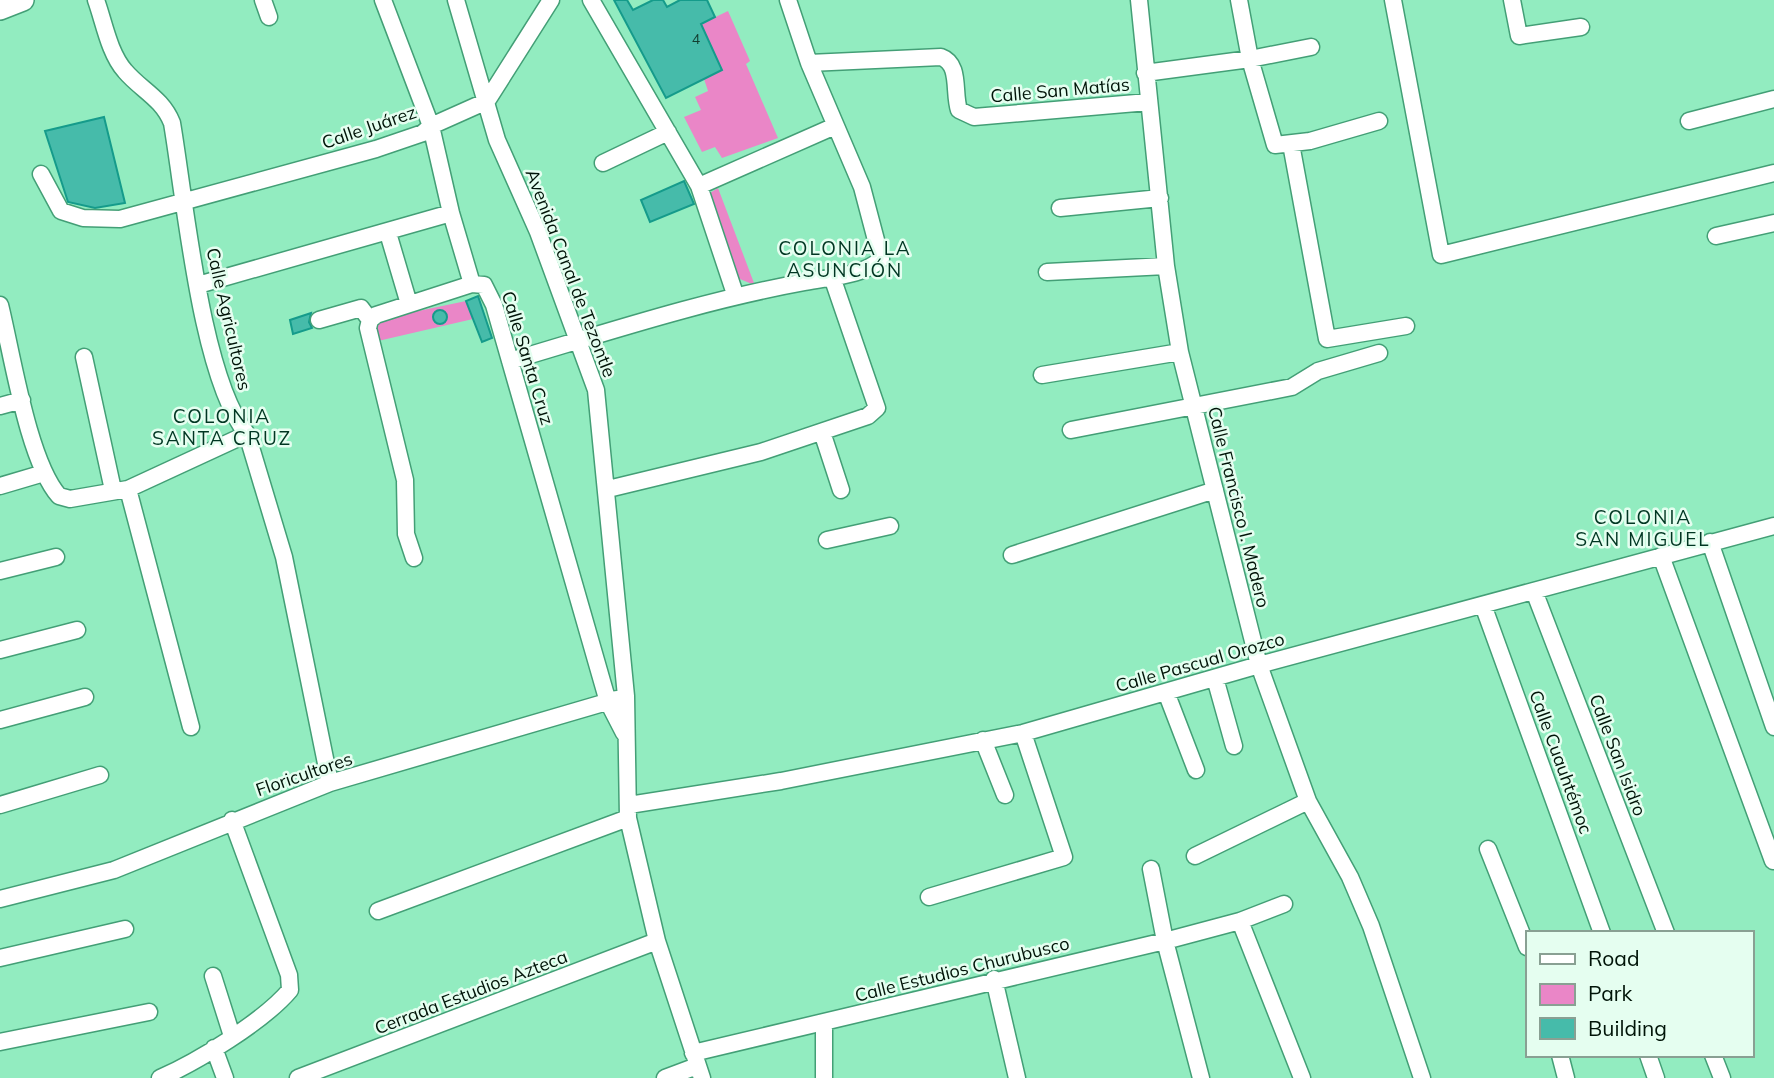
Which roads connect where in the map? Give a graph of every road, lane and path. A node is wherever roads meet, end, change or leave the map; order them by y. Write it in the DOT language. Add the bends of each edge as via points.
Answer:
graph roads {
  1 [pos="23,0"];
  2 [pos="96,0"];
  3 [pos="263,0"];
  4 [pos="383,0"];
  5 [pos="456,0"];
  6 [pos="551,0"];
  7 [pos="591,0"];
  8 [pos="788,0"];
  9 [pos="1139,0"];
  10 [pos="1239,0"];
  11 [pos="1393,0"];
  12 [pos="1511,0"];
  13 [pos="0,9"];
  14 [pos="269,16"];
  15 [pos="1581,27"];
  16 [pos="1311,47"];
  17 [pos="1250,59"];
  18 [pos="810,63"];
  19 [pos="1145,73"];
  20 [pos="1774,99"];
  21 [pos="487,101"];
  22 [pos="1148,102"];
  23 [pos="1379,121"];
  24 [pos="1689,121"];
  25 [pos="431,126"];
  26 [pos="835,126"];
  27 [pos="668,132"];
  28 [pos="1283,144"];
  29 [pos="603,163"];
  30 [pos="1774,173"];
  31 [pos="41,174"];
  32 [pos="699,186"];
  33 [pos="1160,198"];
  34 [pos="185,200"];
  35 [pos="1060,208"];
  36 [pos="451,213"];
  37 [pos="1774,223"];
  38 [pos="388,233"];
  39 [pos="1716,236"];
  40 [pos="1166,266"];
  41 [pos="1047,272"];
  42 [pos="832,277"];
  43 [pos="472,284"];
  44 [pos="198,285"];
  45 [pos="735,294"];
  46 [pos="409,304"];
  47 [pos="1,316"];
  48 [pos="319,320"];
  49 [pos="370,320"];
  50 [pos="1406,326"];
  51 [pos="580,341"];
  52 [pos="1180,352"];
  53 [pos="1379,354"];
  54 [pos="84,357"];
  55 [pos="510,361"];
  56 [pos="1042,375"];
  57 [pos="22,400"];
  58 [pos="1194,405"];
  59 [pos="0,406"];
  60 [pos="1071,430"];
  61 [pos="822,432"];
  62 [pos="247,434"];
  63 [pos="44,473"];
  64 [pos="0,486"];
  65 [pos="120,489"];
  66 [pos="608,489"];
  67 [pos="1215,489"];
  68 [pos="841,490"];
  69 [pos="890,526"];
  70 [pos="1774,526"];
  71 [pos="827,540"];
  72 [pos="1710,542"];
  73 [pos="1012,555"];
  74 [pos="1661,556"];
  75 [pos="56,557"];
  76 [pos="414,558"];
  77 [pos="0,571"];
  78 [pos="1534,591"];
  79 [pos="1483,605"];
  80 [pos="78,630"];
  81 [pos="0,650"];
  82 [pos="1259,665"];
  83 [pos="1215,678"];
  84 [pos="1167,692"];
  85 [pos="626,695"];
  86 [pos="85,697"];
  87 [pos="608,702"];
  88 [pos="0,720"];
  89 [pos="191,727"];
  90 [pos="1774,727"];
  91 [pos="1023,733"];
  92 [pos="624,735"];
  93 [pos="984,740"];
  94 [pos="1234,746"];
  95 [pos="1196,770"];
  96 [pos="100,775"];
  97 [pos="330,783"];
  98 [pos="1005,795"];
  99 [pos="1308,801"];
  100 [pos="0,805"];
  101 [pos="629,812"];
  102 [pos="232,820"];
  103 [pos="1488,849"];
  104 [pos="1195,856"];
  105 [pos="1773,861"];
  106 [pos="1151,869"];
  107 [pos="929,897"];
  108 [pos="0,899"];
  109 [pos="1284,904"];
  110 [pos="378,911"];
  111 [pos="1240,921"];
  112 [pos="125,929"];
  113 [pos="1601,931"];
  114 [pos="1665,931"];
  115 [pos="657,941"];
  116 [pos="1165,941"];
  117 [pos="1526,944"];
  118 [pos="0,958"];
  119 [pos="214,976"];
  120 [pos="994,979"];
  121 [pos="149,1012"];
  122 [pos="824,1023"];
  123 [pos="232,1036"];
  124 [pos="0,1042"];
  125 [pos="214,1048"];
  126 [pos="1561,1057"];
  127 [pos="1648,1057"];
  128 [pos="1714,1057"];
  129 [pos="697,1066"];
  130 [pos="160,1078"];
  131 [pos="225,1078"];
  132 [pos="298,1078"];
  133 [pos="665,1078"];
  134 [pos="824,1078"];
  135 [pos="1017,1078"];
  136 [pos="1201,1078"];
  137 [pos="1302,1078"];
  138 [pos="1422,1078"];
  139 [pos="1566,1078"];
  140 [pos="1656,1078"];
  141 [pos="1722,1078"];
  1 -- 13 [label="main road"];
  2 -- 34 [label="street, Calle Agricultores" via="123,70 167,110"];
  3 -- 14 [label="street"];
  4 -- 25 [label="street, Calle Santa Cruz"];
  5 -- 21 [label="street, Avenida Canal de Tezontle"];
  6 -- 21 [label="street"];
  7 -- 27 [label="street"];
  8 -- 18 [label="street"];
  9 -- 19 [label="street, Calle Francisco I. Madero"];
  10 -- 17 [label="street"];
  11 -- 30 [label="street" via="1441,255"];
  12 -- 15 [label="street" via="1519,36"];
  16 -- 17 [label="street"];
  17 -- 19 [label="street"];
  17 -- 28 [label="street"];
  18 -- 22 [label="street, Calle San Matías" via="941,57 953,67 959,110 974,117"];
  18 -- 26 [label="street"];
  19 -- 22 [label="street, Calle Francisco I. Madero"];
  20 -- 24 [label="street"];
  21 -- 25 [label="street, Calle Juárez"];
  21 -- 51 [label="street, Avenida Canal de Tezontle" via="497,140"];
  22 -- 33 [label="street, Calle Francisco I. Madero"];
  23 -- 28 [label="street"];
  25 -- 34 [label="street, Calle Juárez" via="376,149"];
  25 -- 36 [label="street, Calle Santa Cruz"];
  26 -- 32 [label="street"];
  26 -- 42 [label="street" via="862,187 881,259 874,267"];
  27 -- 29 [label="street"];
  27 -- 32 [label="street"];
  28 -- 50 [label="street" via="1327,339"];
  31 -- 34 [label="street, Calle Juárez" via="61,211 83,218 120,219"];
  32 -- 45 [label="street"];
  33 -- 35 [label="street"];
  33 -- 40 [label="street, Calle Francisco I. Madero"];
  34 -- 44 [label="street, Calle Agricultores"];
  36 -- 38 [label="street"];
  36 -- 43 [label="street, Calle Santa Cruz"];
  37 -- 39 [label="street"];
  38 -- 44 [label="street"];
  38 -- 46 [label="street"];
  40 -- 41 [label="street"];
  40 -- 52 [label="street, Calle Francisco I. Madero"];
  42 -- 45 [label="street"];
  42 -- 61 [label="street" via="877,408 868,416"];
  43 -- 46 [label="street"];
  43 -- 55 [label="street, Calle Santa Cruz" via="484,285"];
  44 -- 62 [label="street, Calle Agricultores" via="224,391 234,418"];
  45 -- 51 [label="street"];
  46 -- 49 [label="street"];
  47 -- 57 [label="street"];
  48 -- 49 [label="street" via="361,308"];
  49 -- 76 [label="street" via="405,480 406,534"];
  51 -- 55 [label="street"];
  51 -- 66 [label="street, Avenida Canal de Tezontle" via="596,390"];
  52 -- 56 [label="street"];
  52 -- 58 [label="street, Calle Francisco I. Madero"];
  53 -- 58 [label="street" via="1318,371 1292,387"];
  54 -- 65 [label="street"];
  55 -- 87 [label="street, Calle Santa Cruz"];
  57 -- 59 [label="street"];
  57 -- 63 [label="street"];
  58 -- 60 [label="street"];
  58 -- 67 [label="street, Calle Francisco I. Madero"];
  61 -- 66 [label="street" via="761,452"];
  61 -- 68 [label="street"];
  62 -- 65 [label="street"];
  62 -- 97 [label="street, Calle Agricultores" via="284,557"];
  63 -- 64 [label="street"];
  63 -- 65 [label="street" via="59,496 70,499"];
  65 -- 89 [label="street"];
  66 -- 85 [label="street, Avenida Canal de Tezontle"];
  67 -- 73 [label="street"];
  67 -- 82 [label="street, Calle Francisco I. Madero"];
  69 -- 71 [label="street"];
  70 -- 72 [label="street, Calle Pascual Orozco"];
  72 -- 74 [label="street, Calle Pascual Orozco"];
  72 -- 90 [label="street"];
  74 -- 78 [label="street, Calle Pascual Orozco"];
  74 -- 105 [label="street"];
  75 -- 77 [label="street"];
  78 -- 79 [label="street, Calle Pascual Orozco"];
  78 -- 114 [label="street, Calle San Isidro"];
  79 -- 82 [label="street, Calle Pascual Orozco"];
  79 -- 113 [label="street, Calle Cuauhtémoc"];
  80 -- 81 [label="street"];
  82 -- 83 [label="street, Calle Pascual Orozco"];
  82 -- 99 [label="street, Calle Francisco I. Madero"];
  83 -- 84 [label="street, Calle Pascual Orozco"];
  83 -- 94 [label="street"];
  84 -- 91 [label="street, Calle Pascual Orozco"];
  84 -- 95 [label="street"];
  85 -- 87 [label="street, Floricultores"];
  85 -- 92 [label="street, Avenida Canal de Tezontle"];
  86 -- 88 [label="street"];
  87 -- 92 [label="street, Avenida Canal de Tezontle"];
  87 -- 97 [label="street, Floricultores"];
  91 -- 93 [label="street, Calle Pascual Orozco"];
  91 -- 107 [label="street" via="1064,857"];
  92 -- 101 [label="street, Avenida Canal de Tezontle"];
  93 -- 98 [label="street"];
  93 -- 101 [label="street, Calle Pascual Orozco"];
  96 -- 100 [label="street"];
  97 -- 102 [label="street, Floricultores"];
  99 -- 104 [label="street"];
  99 -- 138 [label="street, Calle Francisco I. Madero" via="1371,926"];
  101 -- 110 [label="street, Calle Pascual Orozco"];
  101 -- 115 [label="street, Avenida Canal de Tezontle"];
  102 -- 108 [label="street, Floricultores" via="114,870"];
  102 -- 123 [label="street" via="291,982 285,995"];
  103 -- 117 [label="street"];
  106 -- 116 [label="street"];
  109 -- 111 [label="street, Calle Estudios Churubusco"];
  111 -- 116 [label="street, Calle Estudios Churubusco"];
  111 -- 137 [label="street"];
  112 -- 118 [label="street"];
  115 -- 129 [label="street, Avenida Canal de Tezontle"];
  115 -- 132 [label="street, Cerrada Estudios Azteca"];
  116 -- 120 [label="street, Calle Estudios Churubusco"];
  116 -- 136 [label="street"];
  119 -- 123 [label="street"];
  120 -- 122 [label="street, Calle Estudios Churubusco"];
  120 -- 135 [label="street"];
  121 -- 124 [label="street"];
  122 -- 129 [label="street, Calle Estudios Churubusco"];
  122 -- 134 [label="street"];
  123 -- 125 [label="street"];
  125 -- 130 [label="street"];
  125 -- 131 [label="street"];
  126 -- 139 [label="street"];
  127 -- 140 [label="street"];
  128 -- 141 [label="street"];
  129 -- 133 [label="street, Calle Estudios Churubusco"];
}
